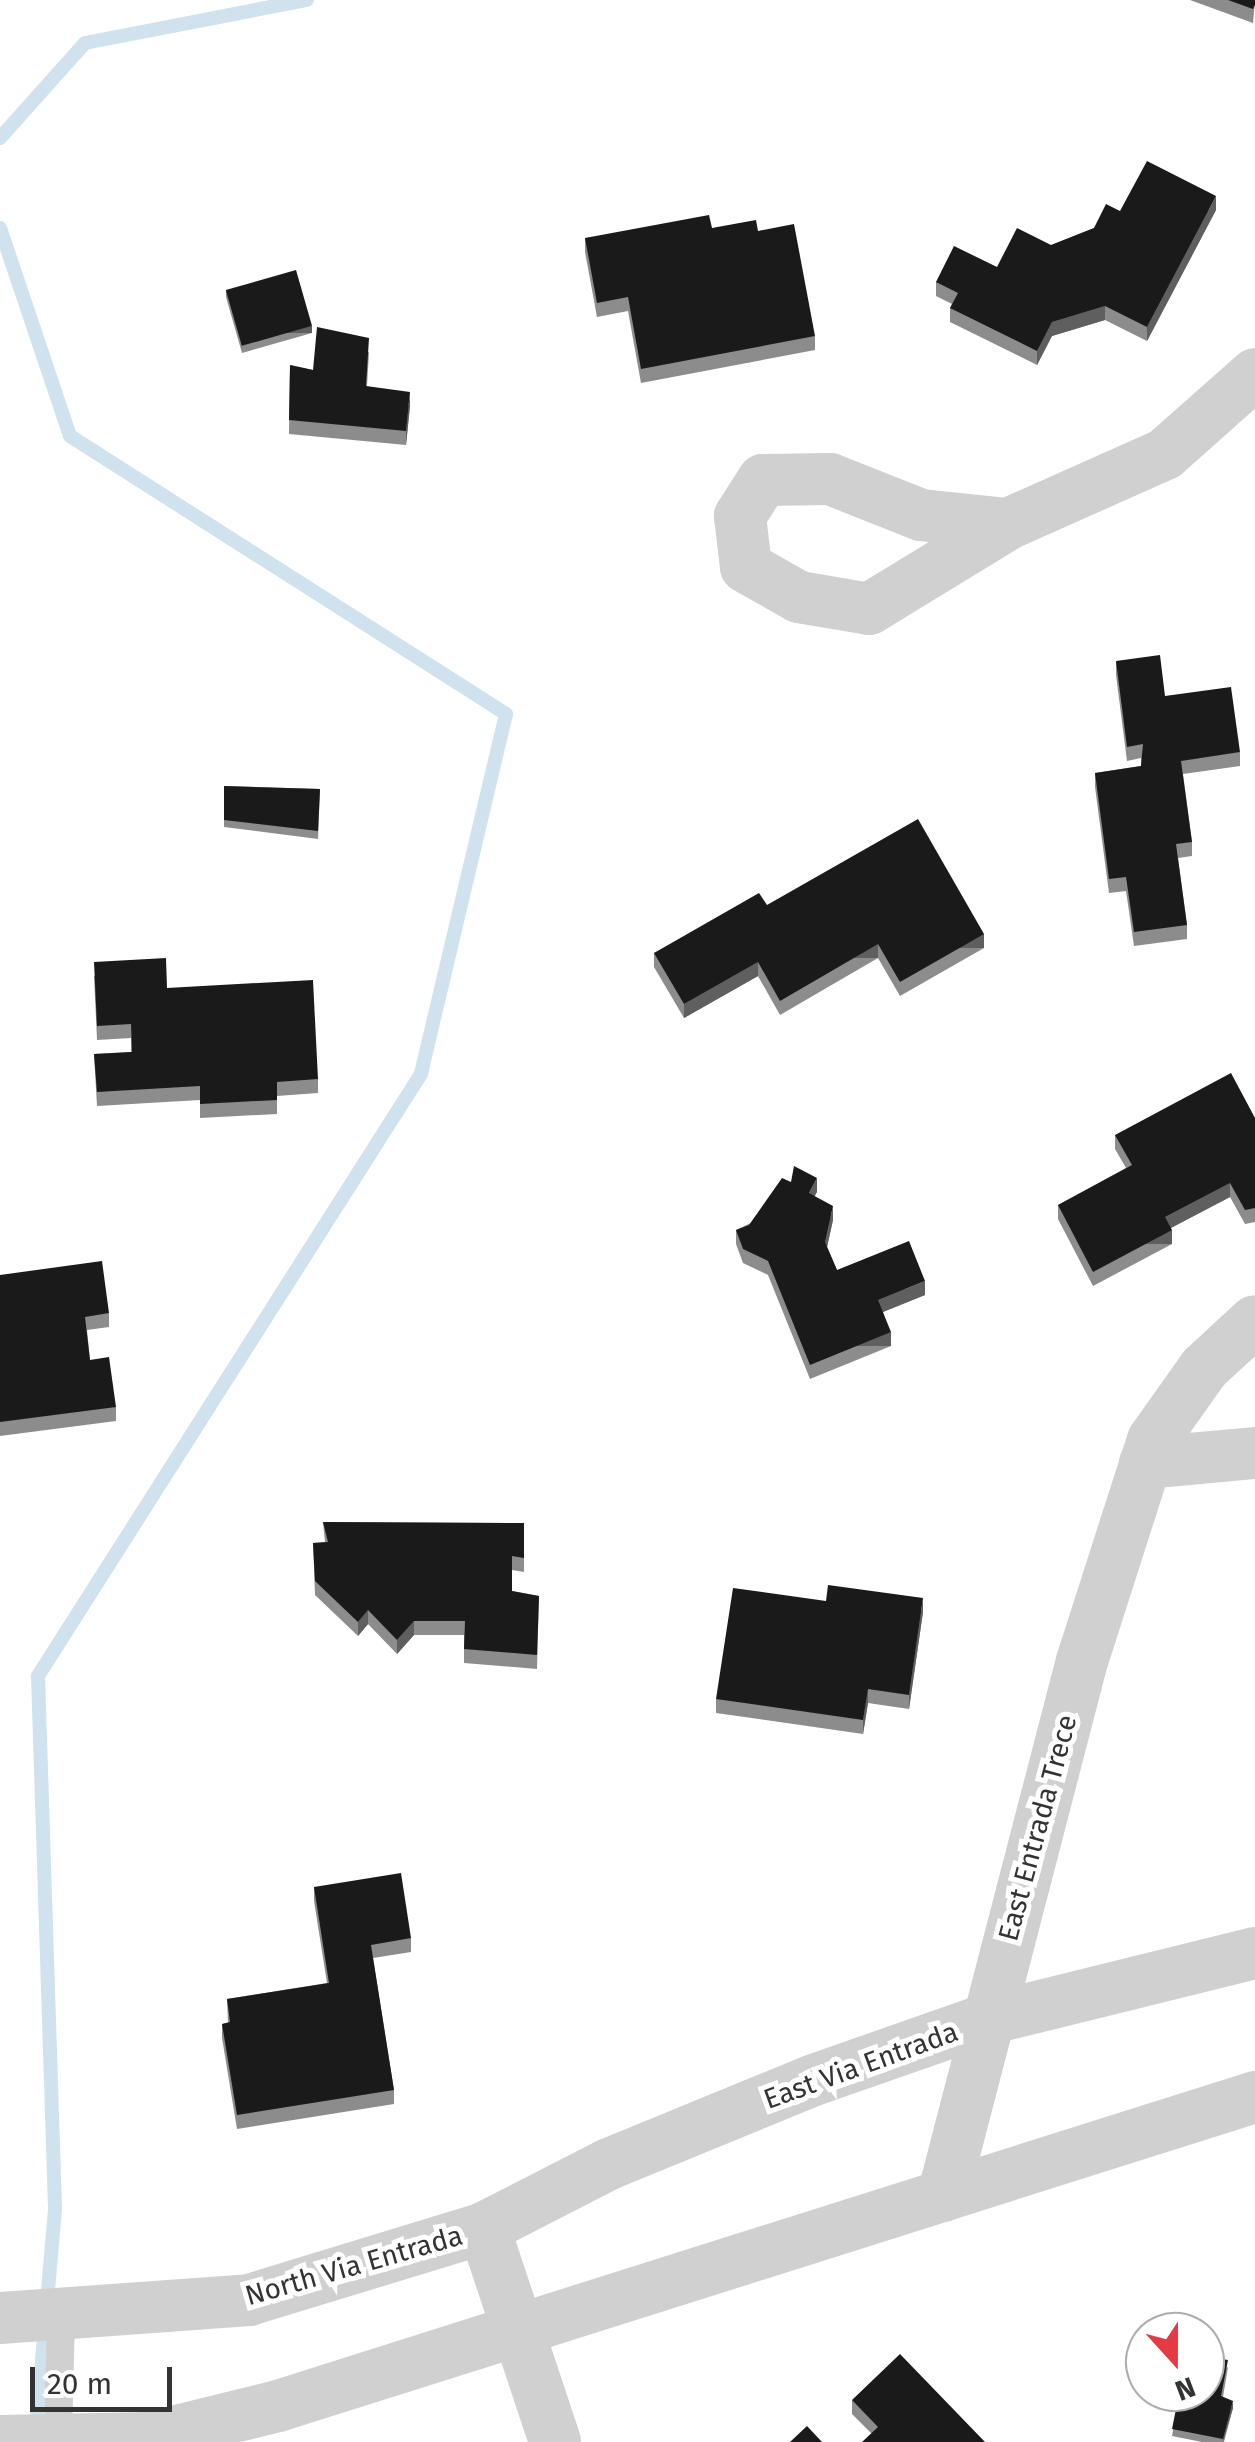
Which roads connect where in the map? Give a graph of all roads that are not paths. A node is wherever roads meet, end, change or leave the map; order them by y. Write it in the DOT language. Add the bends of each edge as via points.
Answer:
graph roads {
  1 [pos="1255,374"];
  2 [pos="1008,524"];
  3 [pos="1255,1321"];
  4 [pos="1255,1453"];
  5 [pos="1145,1463"];
  6 [pos="1255,1954"];
  7 [pos="988,2019"];
  8 [pos="1255,2097"];
  9 [pos="943,2196"];
  10 [pos="484,2228"];
  11 [pos="61,2314"];
  12 [pos="0,2318"];
  13 [pos="516,2327"];
  14 [pos="58,2439"];
  15 [pos="0,2441"];
  16 [pos="555,2442"];
  1 -- 2 [label="street" via="1165,454"];
  3 -- 5 [label="street, East Entrada Trece" via="1204,1368 1153,1440"];
  4 -- 5 [label="street"];
  5 -- 7 [label="street, East Entrada Trece" via="1082,1660"];
  6 -- 7 [label="street, East Via Entrada"];
  7 -- 9 [label="street, East Entrada Trece"];
  7 -- 10 [label="street, East Via Entrada" via="609,2164"];
  8 -- 9 [label="street"];
  9 -- 13 [label="street"];
  10 -- 11 [label="street, North Via Entrada" via="249,2300"];
  10 -- 13 [label="street, North Via Entrada"];
  11 -- 12 [label="street, North Via Entrada"];
  11 -- 14 [label="lane"];
  13 -- 14 [label="street" via="278,2406 148,2438"];
  13 -- 16 [label="street, North Via Entrada"];
  14 -- 15 [label="street"];
}
